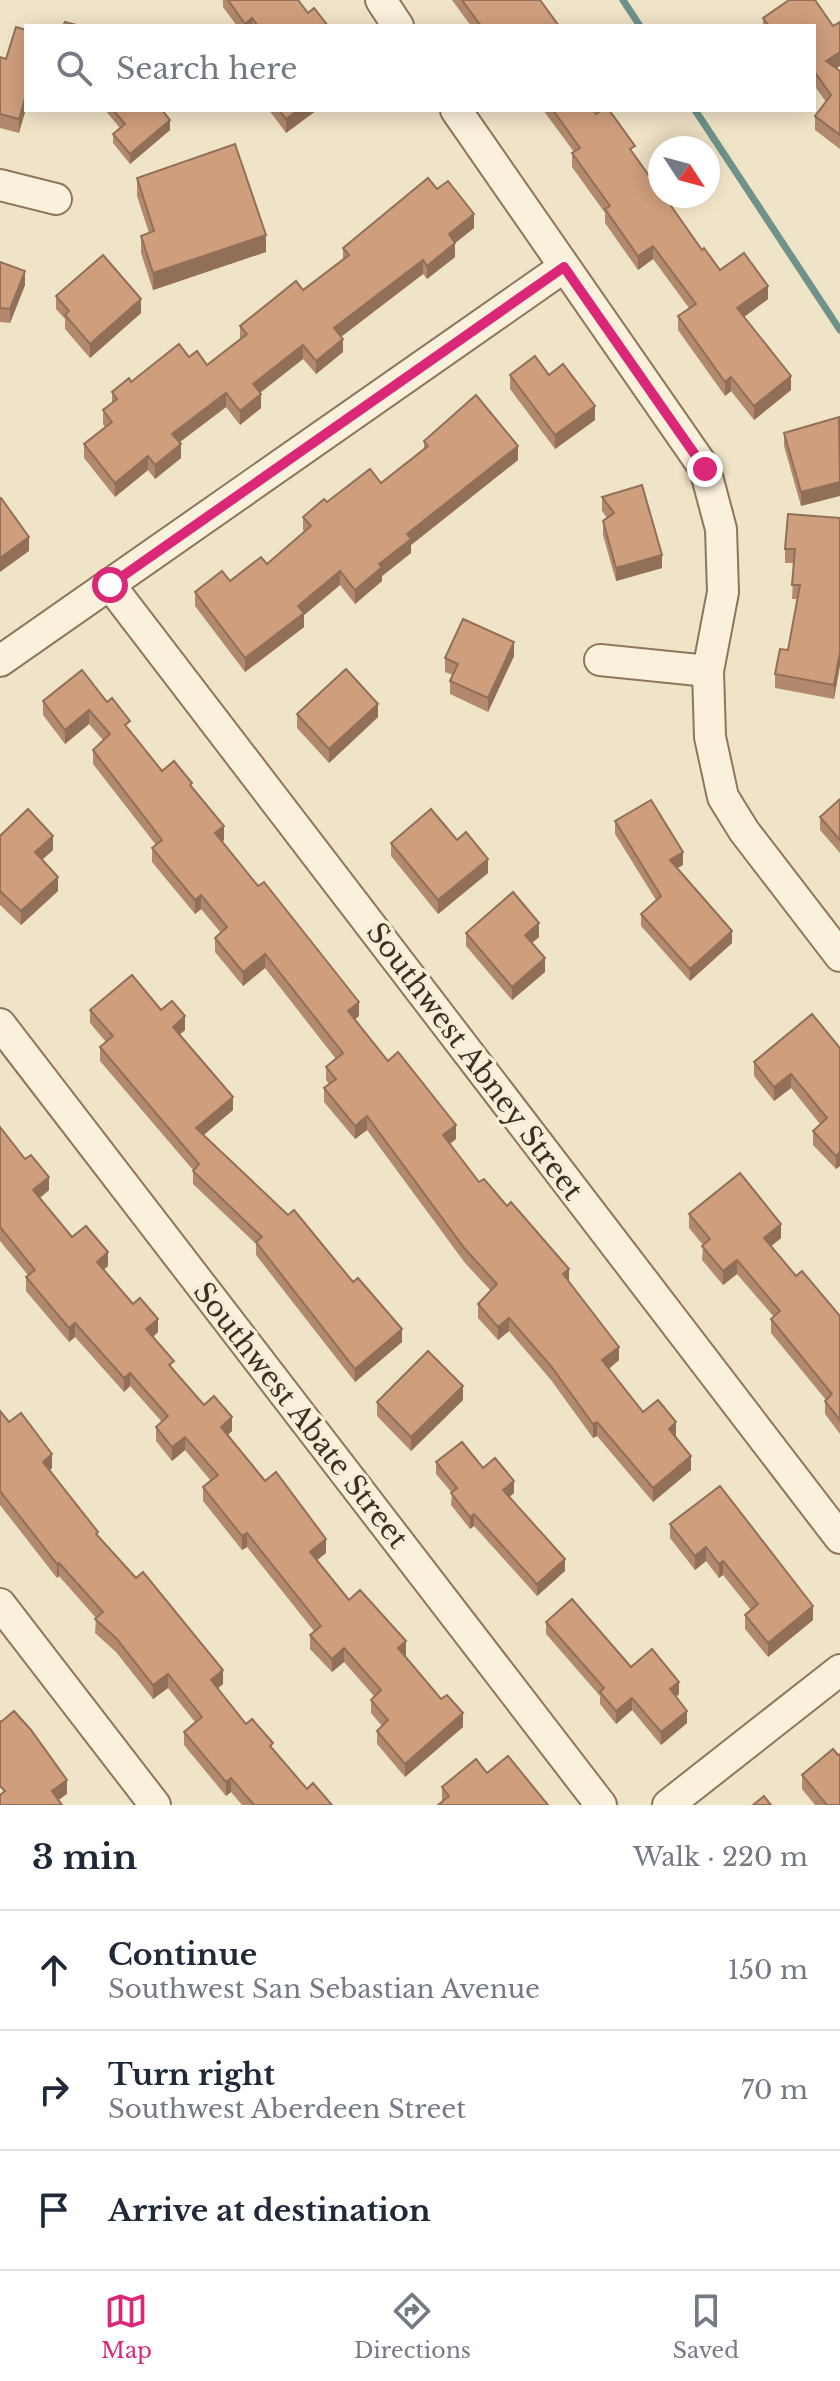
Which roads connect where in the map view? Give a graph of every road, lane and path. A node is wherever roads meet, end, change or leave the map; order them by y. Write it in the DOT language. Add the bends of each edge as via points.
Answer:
graph roads {
  1 [pos="381,0"];
  2 [pos="397,24"];
  3 [pos="457,112"];
  4 [pos="0,185"];
  5 [pos="56,199"];
  6 [pos="564,267"];
  7 [pos="110,585"];
  8 [pos="600,660"];
  9 [pos="0,661"];
  10 [pos="708,671"];
  11 [pos="840,956"];
  12 [pos="0,1024"];
  13 [pos="840,1538"];
  14 [pos="0,1604"];
  15 [pos="840,1670"];
  16 [pos="155,1805"];
  17 [pos="601,1805"];
  18 [pos="668,1805"];
  1 -- 2 [label="street"];
  3 -- 6 [label="street"];
  4 -- 5 [label="street"];
  6 -- 7 [label="street"];
  6 -- 10 [label="street" via="705,469 721,529 723,592"];
  7 -- 9 [label="street"];
  7 -- 13 [label="street, Southwest Abney Street"];
  8 -- 10 [label="street"];
  10 -- 11 [label="street" via="710,737 723,797"];
  12 -- 17 [label="street, Southwest Abate Street"];
  14 -- 16 [label="street"];
  15 -- 18 [label="street"];
}
